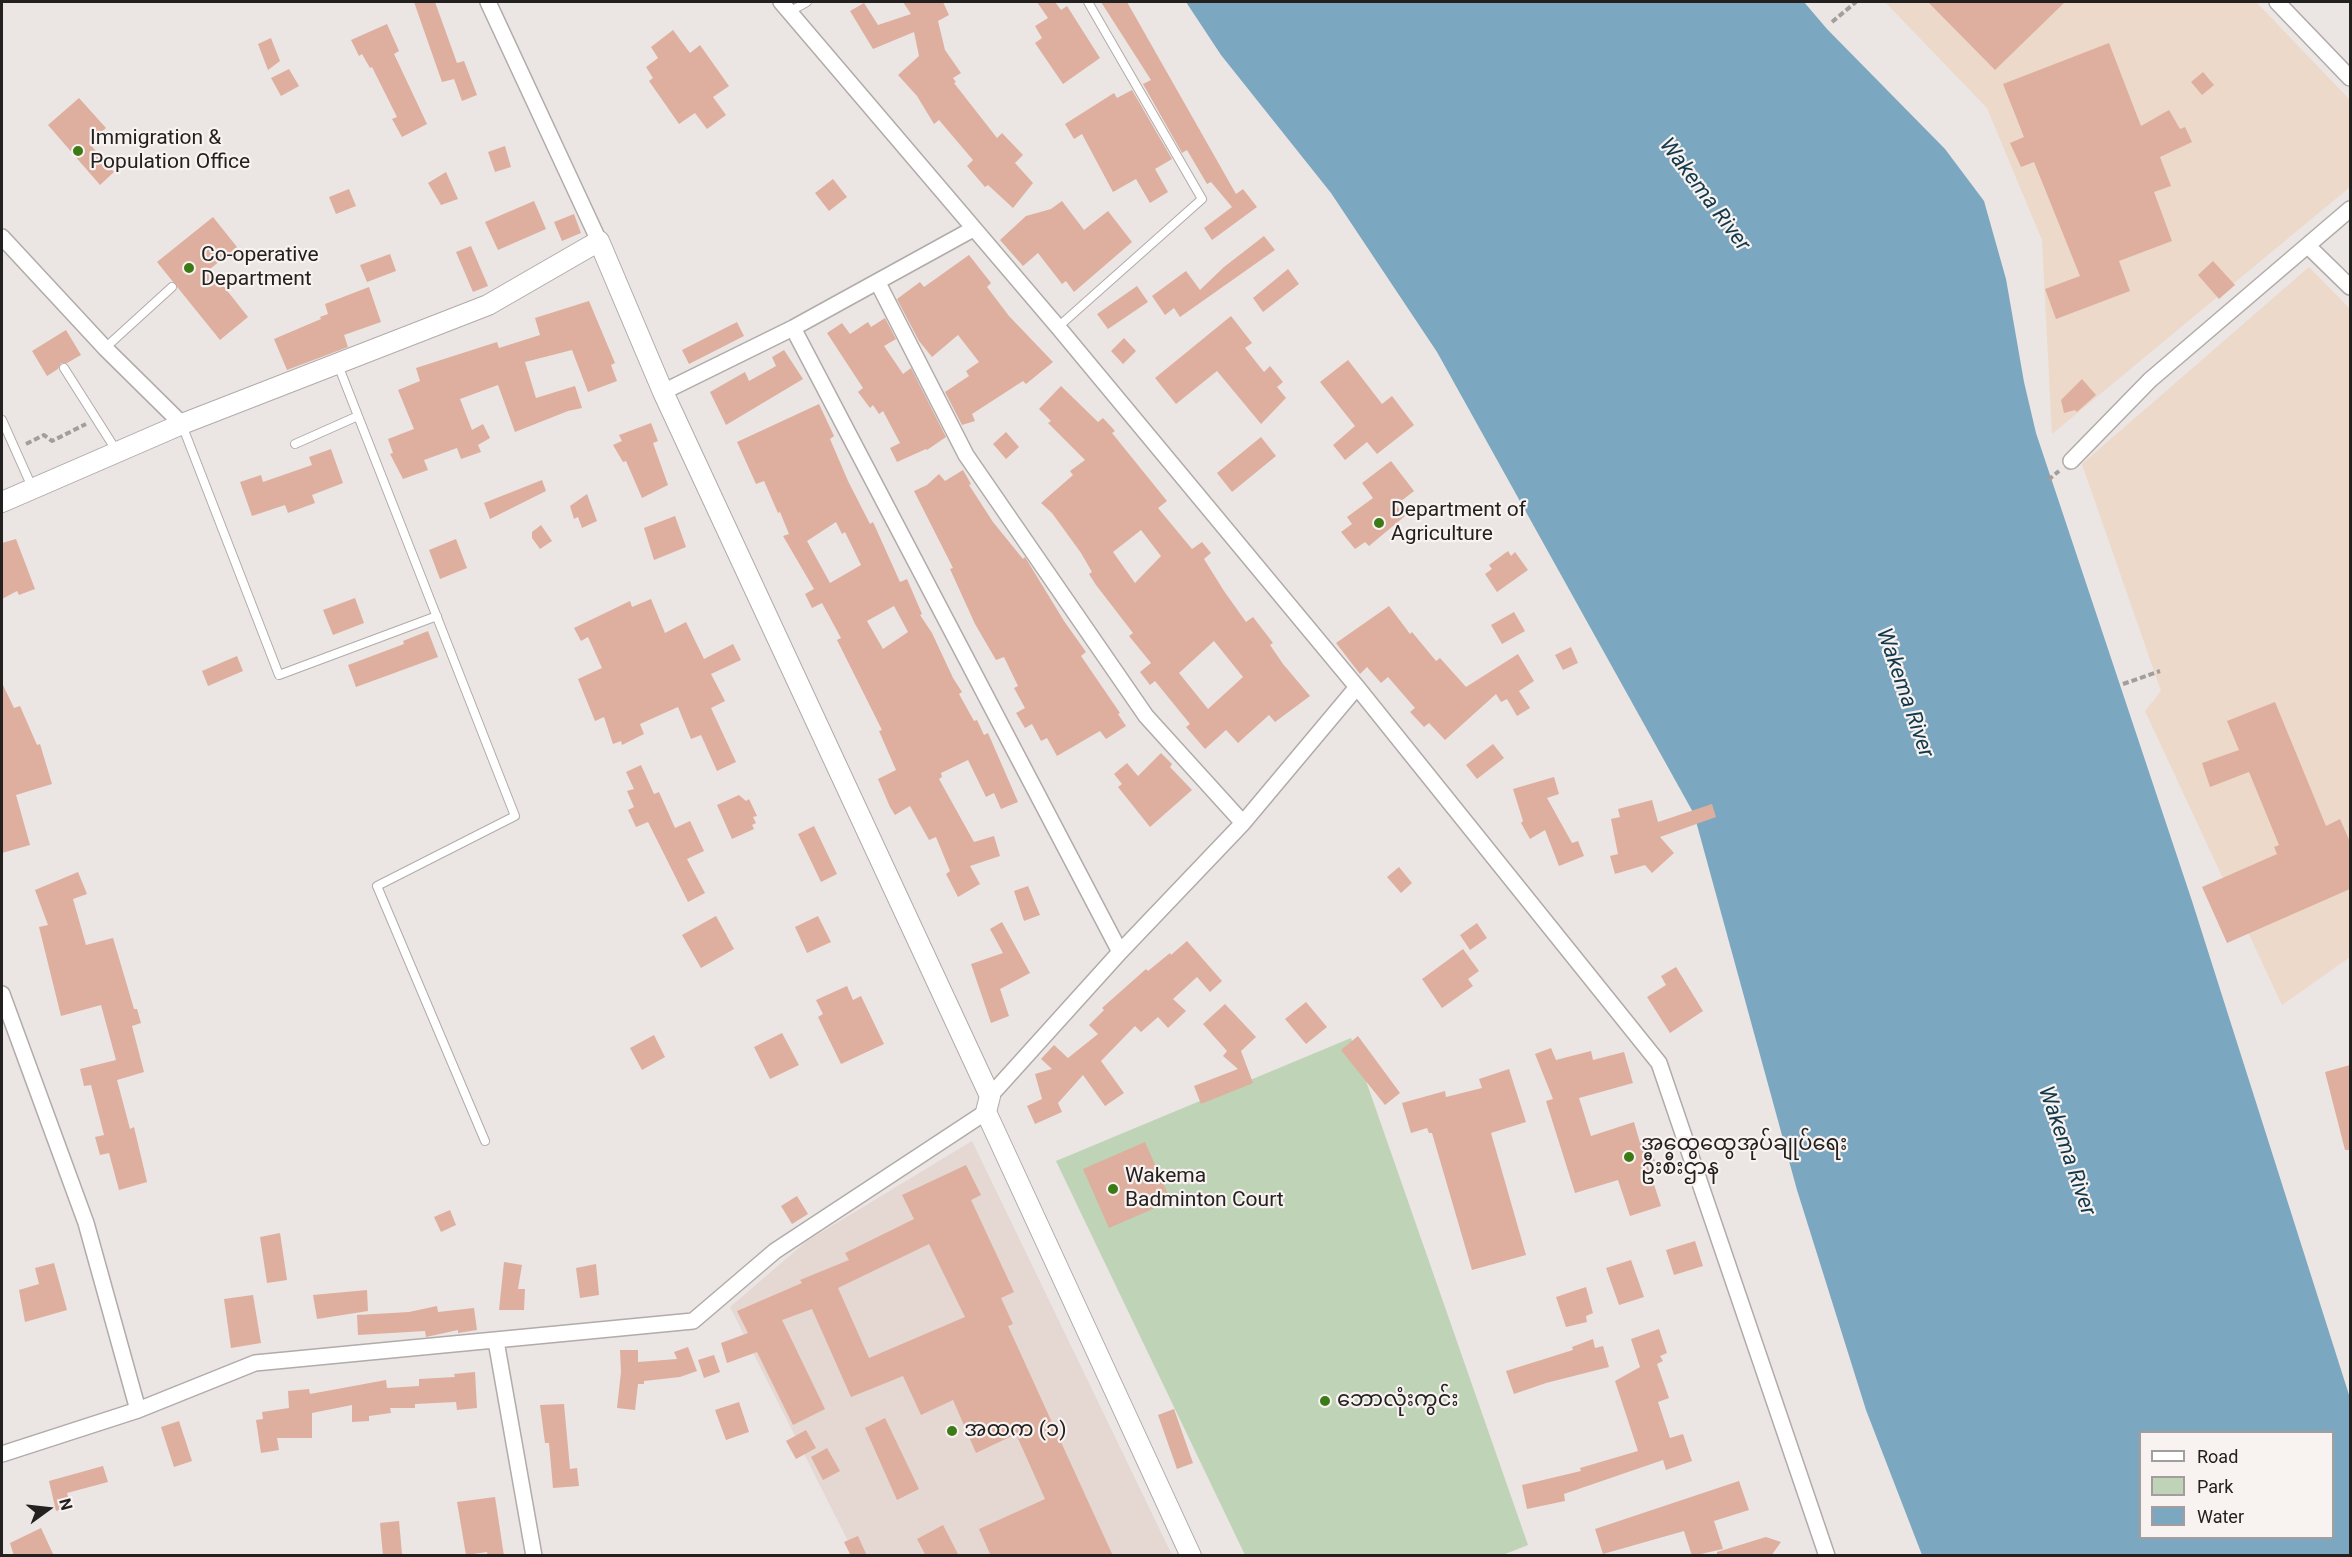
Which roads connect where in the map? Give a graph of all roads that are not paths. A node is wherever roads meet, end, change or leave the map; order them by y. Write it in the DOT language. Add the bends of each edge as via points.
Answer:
graph roads {
  1 [pos="488,2"];
  2 [pos="807,2"];
  3 [pos="1088,2"];
  4 [pos="2277,2"];
  5 [pos="785,7"];
  6 [pos="2350,78"];
  7 [pos="2350,209"];
  8 [pos="973,229"];
  9 [pos="2,237"];
  10 [pos="599,242"];
  11 [pos="2308,246"];
  12 [pos="878,283"];
  13 [pos="172,287"];
  14 [pos="2350,287"];
  15 [pos="1058,327"];
  16 [pos="793,328"];
  17 [pos="105,348"];
  18 [pos="338,364"];
  19 [pos="64,368"];
  20 [pos="663,392"];
  21 [pos="358,416"];
  22 [pos="2,420"];
  23 [pos="182,424"];
  24 [pos="295,444"];
  25 [pos="117,451"];
  26 [pos="2071,461"];
  27 [pos="32,487"];
  28 [pos="2,502"];
  29 [pos="437,616"];
  30 [pos="1357,687"];
  31 [pos="1243,823"];
  32 [pos="1120,952"];
  33 [pos="2,994"];
  34 [pos="988,1104"];
  35 [pos="485,1141"];
  36 [pos="496,1341"];
  37 [pos="138,1410"];
  38 [pos="2,1454"];
  39 [pos="534,1556"];
  40 [pos="1191,1556"];
  41 [pos="1827,1556"];
  1 -- 10 [label="street"];
  2 -- 5 [label="lane"];
  3 -- 15 [label="lane" via="1202,199"];
  4 -- 6 [label="street"];
  5 -- 8 [label="street"];
  7 -- 11 [label="street"];
  8 -- 12 [label="street"];
  8 -- 15 [label="street"];
  9 -- 17 [label="street"];
  10 -- 18 [label="street" via="488,305"];
  10 -- 20 [label="street"];
  11 -- 14 [label="street"];
  11 -- 26 [label="street" via="2150,380"];
  12 -- 16 [label="street"];
  12 -- 31 [label="street" via="966,455 1146,716"];
  13 -- 17 [label="lane"];
  15 -- 30 [label="street"];
  16 -- 20 [label="street"];
  16 -- 32 [label="street"];
  17 -- 23 [label="street"];
  18 -- 21 [label="lane"];
  18 -- 23 [label="street"];
  19 -- 25 [label="lane"];
  20 -- 34 [label="street"];
  21 -- 24 [label="lane"];
  21 -- 29 [label="lane"];
  22 -- 27 [label="lane"];
  23 -- 25 [label="street"];
  23 -- 29 [label="lane" via="279,675"];
  25 -- 27 [label="street"];
  27 -- 28 [label="street"];
  29 -- 35 [label="lane" via="515,816 377,886"];
  30 -- 31 [label="street"];
  30 -- 41 [label="street" via="1659,1063"];
  31 -- 32 [label="street"];
  32 -- 34 [label="street"];
  33 -- 37 [label="street" via="86,1224"];
  34 -- 36 [label="street" via="775,1251 693,1321"];
  34 -- 40 [label="street"];
  36 -- 37 [label="street" via="255,1363"];
  36 -- 39 [label="street"];
  37 -- 38 [label="street"];
}
